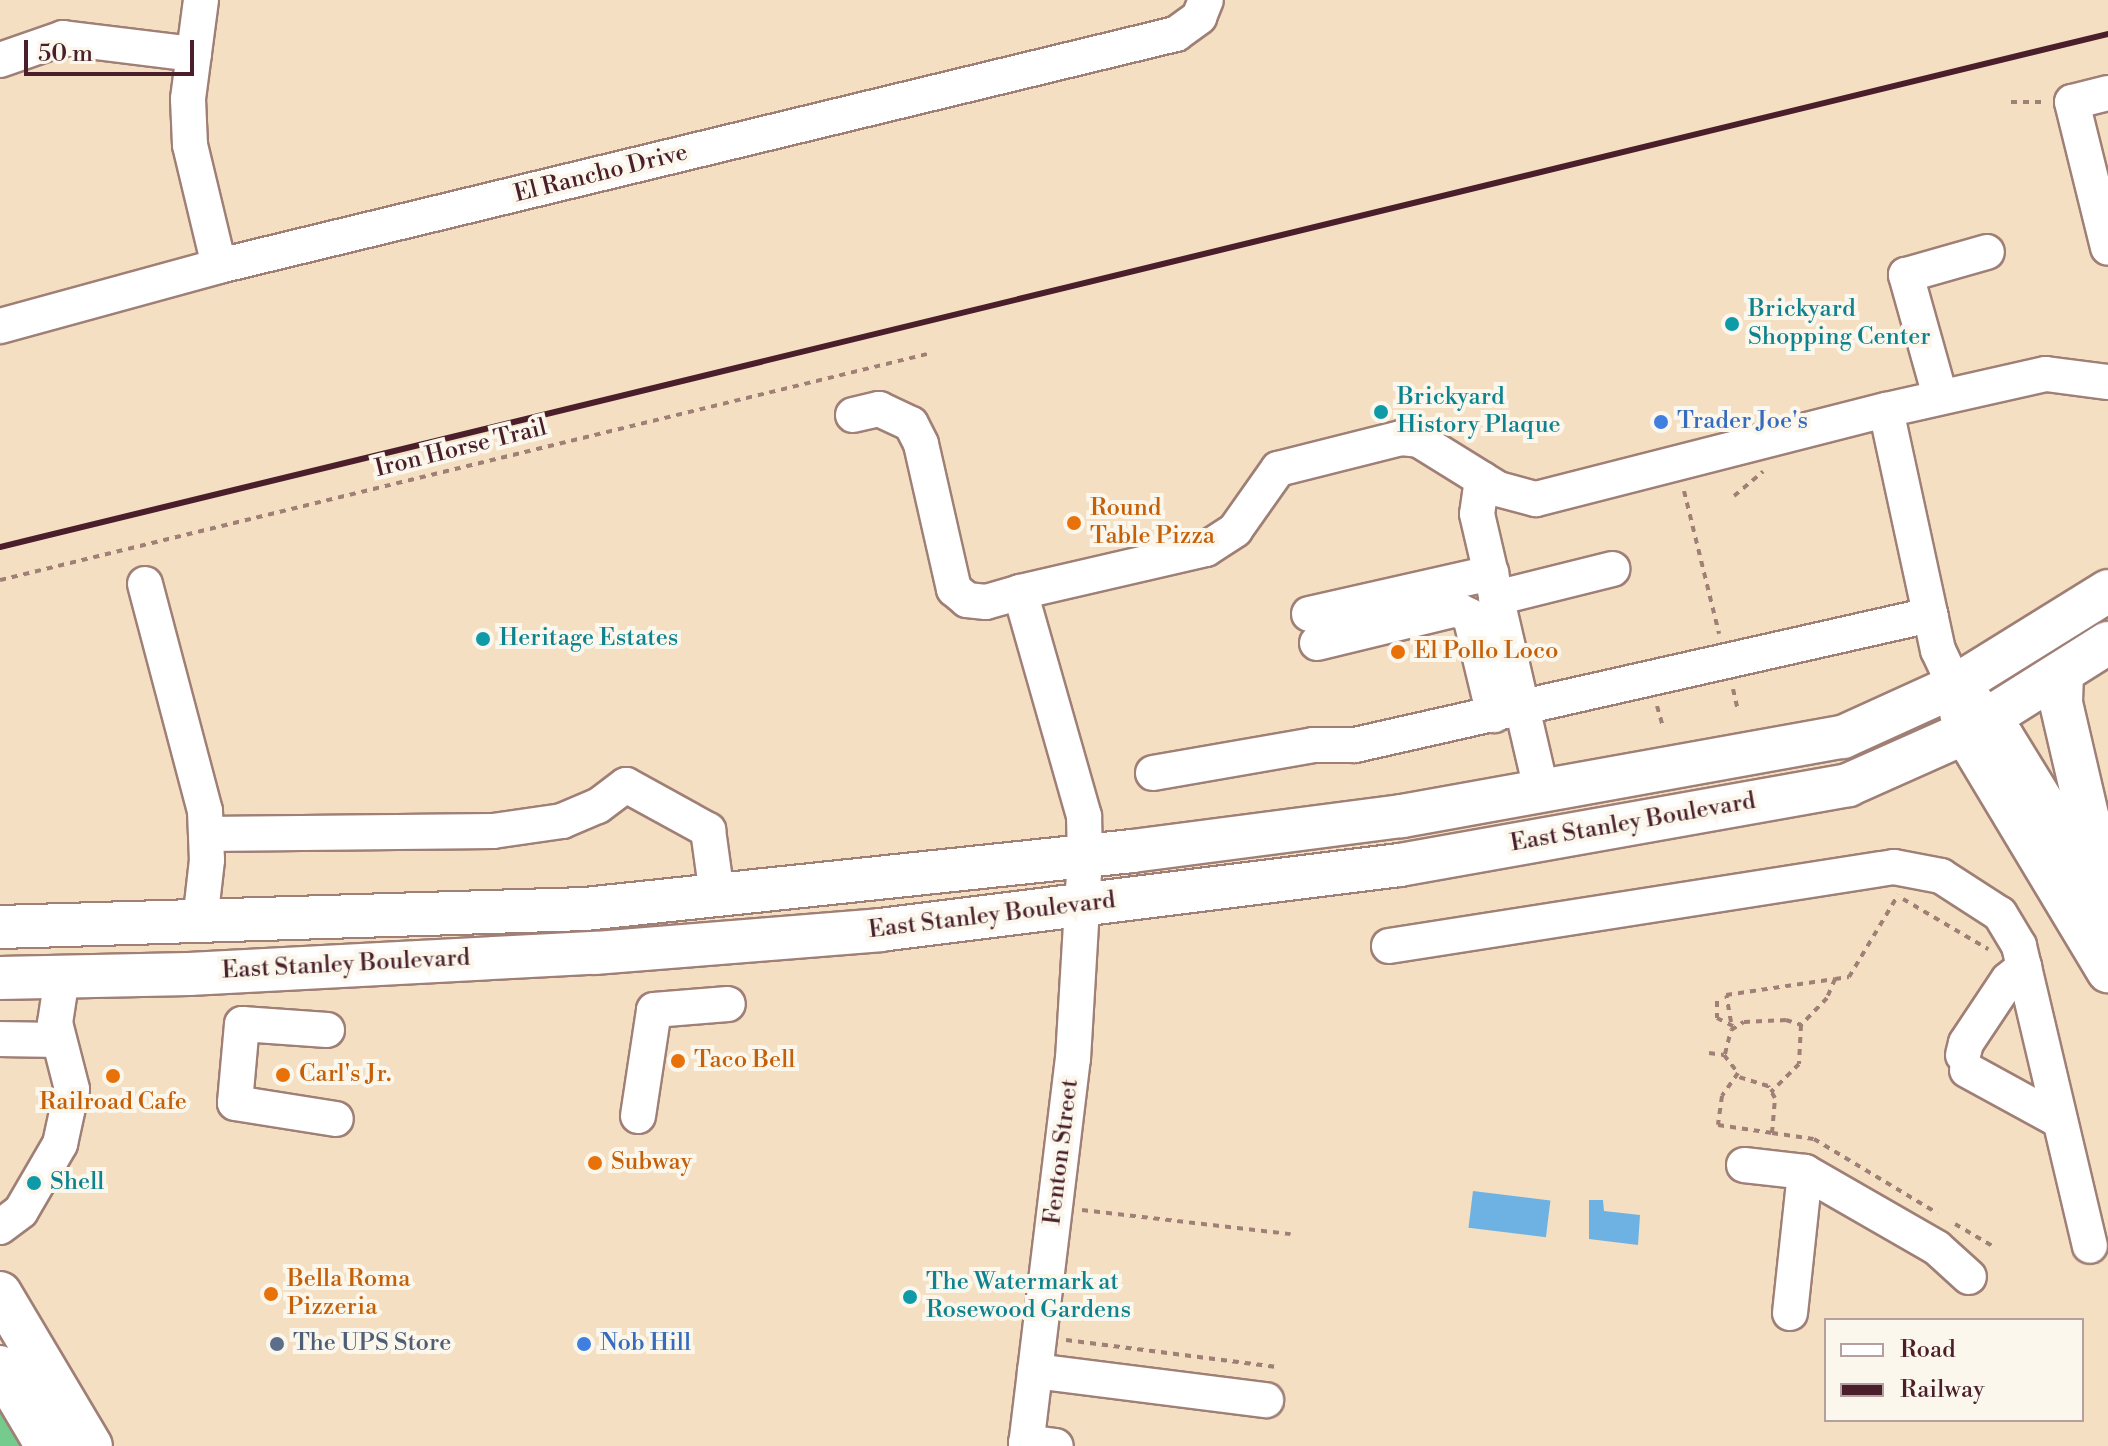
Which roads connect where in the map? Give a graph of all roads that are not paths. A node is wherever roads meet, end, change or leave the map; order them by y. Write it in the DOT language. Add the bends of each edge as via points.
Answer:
graph roads {
  1 [pos="201,0"];
  2 [pos="1203,8"];
  3 [pos="194,54"];
  4 [pos="0,60"];
  5 [pos="2108,93"];
  6 [pos="2097,158"];
  7 [pos="2108,248"];
  8 [pos="1987,252"];
  9 [pos="219,266"];
  10 [pos="0,326"];
  11 [pos="2108,382"];
  12 [pos="1940,396"];
  13 [pos="1886,410"];
  14 [pos="853,415"];
  15 [pos="1482,479"];
  16 [pos="1612,569"];
  17 [pos="145,584"];
  18 [pos="1494,586"];
  19 [pos="2108,591"];
  20 [pos="1020,592"];
  21 [pos="1930,615"];
  22 [pos="2108,643"];
  23 [pos="2062,673"];
  24 [pos="1955,686"];
  25 [pos="1508,712"];
  26 [pos="1977,726"];
  27 [pos="1153,773"];
  28 [pos="1541,790"];
  29 [pos="206,834"];
  30 [pos="1085,856"];
  31 [pos="2100,893"];
  32 [pos="717,895"];
  33 [pos="1079,906"];
  34 [pos="546,910"];
  35 [pos="200,921"];
  36 [pos="0,927"];
  37 [pos="1389,946"];
  38 [pos="547,954"];
  39 [pos="2012,962"];
  40 [pos="2108,971"];
  41 [pos="62,977"];
  42 [pos="0,978"];
  43 [pos="728,1004"];
  44 [pos="327,1030"];
  45 [pos="0,1039"];
  46 [pos="60,1048"];
  47 [pos="638,1116"];
  48 [pos="336,1119"];
  49 [pos="2060,1121"];
  50 [pos="1744,1165"];
  51 [pos="1805,1172"];
  52 [pos="0,1227"];
  53 [pos="2090,1246"];
  54 [pos="1969,1277"];
  55 [pos="0,1293"];
  56 [pos="1790,1313"];
  57 [pos="0,1367"];
  58 [pos="1035,1371"];
  59 [pos="1266,1400"];
  60 [pos="1036,1445"];
  61 [pos="47,1446"];
  62 [pos="91,1446"];
  1 -- 3 [label="street"];
  2 -- 9 [label="street, El Rancho Drive" via="1176,34"];
  3 -- 4 [label="street" via="63,38"];
  3 -- 9 [label="street" via="190,145"];
  5 -- 6 [label="street" via="2072,102"];
  6 -- 7 [label="street"];
  8 -- 12 [label="street" via="1906,275"];
  9 -- 10 [label="street, El Rancho Drive"];
  11 -- 12 [label="street" via="2046,374"];
  12 -- 13 [label="street"];
  13 -- 15 [label="street" via="1536,499"];
  13 -- 21 [label="street"];
  14 -- 20 [label="street" via="879,409 911,424 921,444 954,589 967,600 986,602"];
  15 -- 18 [label="street" via="1477,514"];
  15 -- 20 [label="street" via="1419,440 1401,438 1278,469 1235,530 1206,549"];
  16 -- 18 [label="street"];
  17 -- 29 [label="street" via="205,811"];
  18 -- 25 [label="street"];
  18 -- 25 [label="street" via="1313,628 1456,609 1470,616"];
  19 -- 24 [label="main road, East Stanley Boulevard"];
  20 -- 30 [label="street, Fenton Street" via="1084,816"];
  21 -- 24 [label="street"];
  21 -- 25 [label="street"];
  22 -- 23 [label="main road, East Stanley Boulevard"];
  23 -- 26 [label="main road, East Stanley Boulevard"];
  23 -- 31 [label="main road" via="2061,703"];
  24 -- 26 [label="main road"];
  24 -- 28 [label="main road, East Stanley Boulevard" via="1843,737"];
  25 -- 27 [label="street" via="1355,745 1313,745"];
  25 -- 28 [label="street"];
  26 -- 31 [label="main road"];
  26 -- 33 [label="main road, East Stanley Boulevard" via="1848,785 1400,865"];
  26 -- 40 [label="main road"];
  28 -- 30 [label="main road, East Stanley Boulevard" via="1402,816"];
  29 -- 32 [label="street" via="493,831 562,821 626,785 708,830"];
  29 -- 35 [label="street"];
  30 -- 32 [label="main road, East Stanley Boulevard"];
  30 -- 33 [label="street, Fenton Street"];
  32 -- 34 [label="main road, East Stanley Boulevard"];
  33 -- 38 [label="main road, East Stanley Boulevard" via="880,930"];
  33 -- 58 [label="street, Fenton Street" via="1073,1059"];
  34 -- 35 [label="main road, East Stanley Boulevard"];
  34 -- 38 [label="street"];
  35 -- 36 [label="main road, East Stanley Boulevard"];
  37 -- 39 [label="street" via="1894,867 1941,876 1976,894 2000,914 2019,946"];
  38 -- 41 [label="main road, East Stanley Boulevard"];
  39 -- 49 [label="street"];
  39 -- 49 [label="street" via="2008,980 1966,1043 1965,1062"];
  41 -- 42 [label="main road, East Stanley Boulevard"];
  41 -- 46 [label="street" via="55,1023"];
  43 -- 47 [label="street" via="654,1010"];
  44 -- 48 [label="street" via="242,1024 235,1103"];
  45 -- 46 [label="street"];
  46 -- 52 [label="street" via="72,1089 60,1144 21,1211"];
  49 -- 53 [label="street"];
  50 -- 51 [label="street"];
  51 -- 54 [label="street" via="1937,1248"];
  51 -- 56 [label="street"];
  55 -- 62 [label="main road"];
  57 -- 61 [label="main road"];
  58 -- 59 [label="street"];
  58 -- 60 [label="street, Fenton Street"];
}
